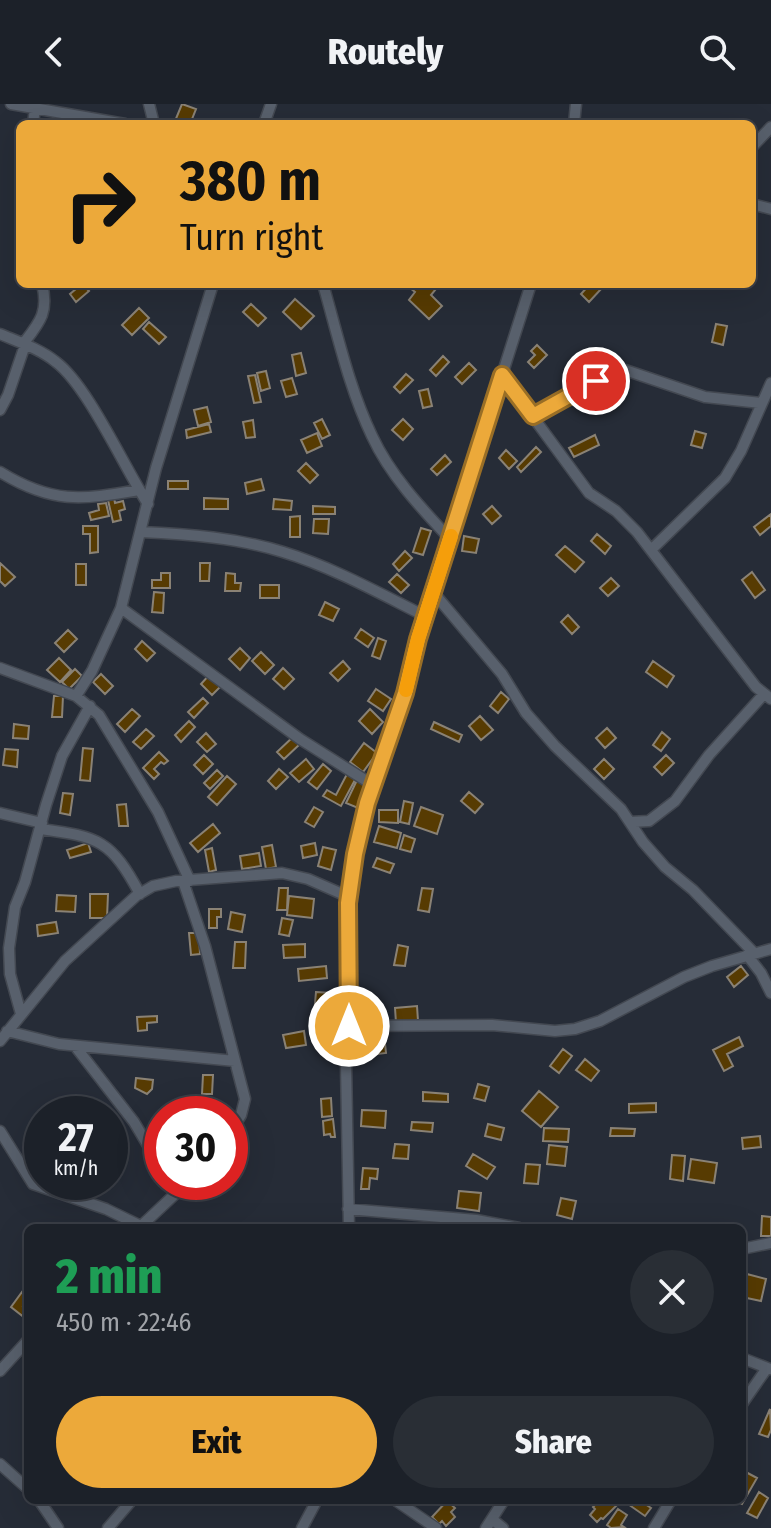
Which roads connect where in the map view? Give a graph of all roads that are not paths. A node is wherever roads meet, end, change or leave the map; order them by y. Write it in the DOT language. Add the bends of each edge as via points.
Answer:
graph roads {
  1 [pos="11,104"];
  2 [pos="35,108"];
  3 [pos="34,120"];
  4 [pos="102,120"];
  5 [pos="771,127"];
  6 [pos="756,143"];
  7 [pos="43,288"];
  8 [pos="212,288"];
  9 [pos="324,288"];
  10 [pos="530,288"];
  11 [pos="0,334"];
  12 [pos="24,344"];
  13 [pos="502,375"];
  14 [pos="771,383"];
  15 [pos="761,403"];
  16 [pos="0,410"];
  17 [pos="533,416"];
  18 [pos="0,472"];
  19 [pos="139,490"];
  20 [pos="148,504"];
  21 [pos="141,532"];
  22 [pos="450,539"];
  23 [pos="651,550"];
  24 [pos="433,592"];
  25 [pos="121,608"];
  26 [pos="425,616"];
  27 [pos="0,668"];
  28 [pos="76,696"];
  29 [pos="768,696"];
  30 [pos="90,706"];
  31 [pos="373,785"];
  32 [pos="0,813"];
  33 [pos="630,822"];
  34 [pos="42,826"];
  35 [pos="187,881"];
  36 [pos="140,894"];
  37 [pos="349,897"];
  38 [pos="771,949"];
  39 [pos="750,954"];
  40 [pos="771,993"];
  41 [pos="21,1014"];
  42 [pos="7,1026"];
  43 [pos="349,1026"];
  44 [pos="0,1041"];
  45 [pos="75,1046"];
  46 [pos="235,1061"];
  47 [pos="244,1096"];
  48 [pos="0,1131"];
  49 [pos="144,1141"];
  50 [pos="169,1200"];
  51 [pos="348,1209"];
  52 [pos="134,1224"];
  53 [pos="143,1224"];
  54 [pos="349,1224"];
  55 [pos="476,1224"];
  56 [pos="771,1243"];
  57 [pos="746,1248"];
  58 [pos="24,1344"];
  59 [pos="746,1360"];
  60 [pos="769,1369"];
  61 [pos="0,1371"];
  62 [pos="746,1399"];
  63 [pos="0,1464"];
  64 [pos="24,1485"];
  65 [pos="45,1504"];
  66 [pos="129,1504"];
  67 [pos="316,1504"];
  68 [pos="401,1504"];
  69 [pos="502,1504"];
  70 [pos="669,1504"];
  71 [pos="489,1524"];
  72 [pos="308,1526"];
  73 [pos="58,1528"];
  74 [pos="108,1528"];
  75 [pos="436,1528"];
  76 [pos="503,1528"];
  77 [pos="654,1528"];
  1 -- 2 [label="street"];
  2 -- 3 [label="street"];
  2 -- 4 [label="street"];
  5 -- 6 [label="street"];
  7 -- 12 [label="street" via="42,316"];
  8 -- 20 [label="street"];
  9 -- 22 [label="street" via="346,371 372,438 420,507"];
  10 -- 13 [label="street"];
  11 -- 12 [label="street"];
  12 -- 16 [label="street"];
  12 -- 19 [label="street" via="60,364"];
  13 -- 17 [label="street"];
  13 -- 22 [label="street"];
  14 -- 15 [label="street"];
  15 -- 17 [label="street" via="705,397 625,370"];
  15 -- 23 [label="street" via="725,478"];
  17 -- 23 [label="street" via="589,493 616,511"];
  18 -- 19 [label="street" via="61,498"];
  19 -- 20 [label="street"];
  20 -- 21 [label="street"];
  21 -- 25 [label="street"];
  21 -- 26 [label="street" via="284,552"];
  22 -- 24 [label="street"];
  23 -- 29 [label="street" via="738,665"];
  24 -- 26 [label="street"];
  24 -- 33 [label="street" via="502,674 526,713"];
  25 -- 28 [label="street"];
  25 -- 31 [label="street" via="300,739"];
  26 -- 31 [label="street"];
  27 -- 28 [label="street"];
  28 -- 30 [label="street"];
  29 -- 33 [label="street" via="709,755 675,801 649,821"];
  30 -- 34 [label="street" via="62,756"];
  30 -- 35 [label="street" via="158,812"];
  31 -- 37 [label="street"];
  32 -- 34 [label="street"];
  33 -- 39 [label="street" via="665,867"];
  34 -- 36 [label="street" via="102,843"];
  34 -- 41 [label="street" via="15,907 9,948"];
  35 -- 36 [label="street" via="153,886"];
  35 -- 37 [label="street" via="282,873"];
  35 -- 46 [label="street"];
  36 -- 41 [label="street" via="65,961"];
  37 -- 43 [label="street"];
  38 -- 39 [label="street"];
  39 -- 40 [label="street"];
  39 -- 43 [label="street" via="684,977 575,1029"];
  41 -- 42 [label="street"];
  42 -- 44 [label="street"];
  42 -- 45 [label="street"];
  43 -- 51 [label="street"];
  45 -- 46 [label="street"];
  45 -- 49 [label="street"];
  46 -- 47 [label="street"];
  48 -- 52 [label="street" via="33,1184"];
  50 -- 53 [label="street"];
  51 -- 54 [label="street"];
  51 -- 55 [label="street"];
  56 -- 57 [label="street"];
  58 -- 61 [label="street"];
  59 -- 60 [label="street"];
  60 -- 62 [label="street"];
  63 -- 64 [label="street"];
  65 -- 73 [label="street"];
  66 -- 74 [label="street"];
  67 -- 72 [label="street"];
  68 -- 75 [label="street"];
  69 -- 71 [label="street"];
  70 -- 77 [label="street"];
  71 -- 76 [label="street"];
}
